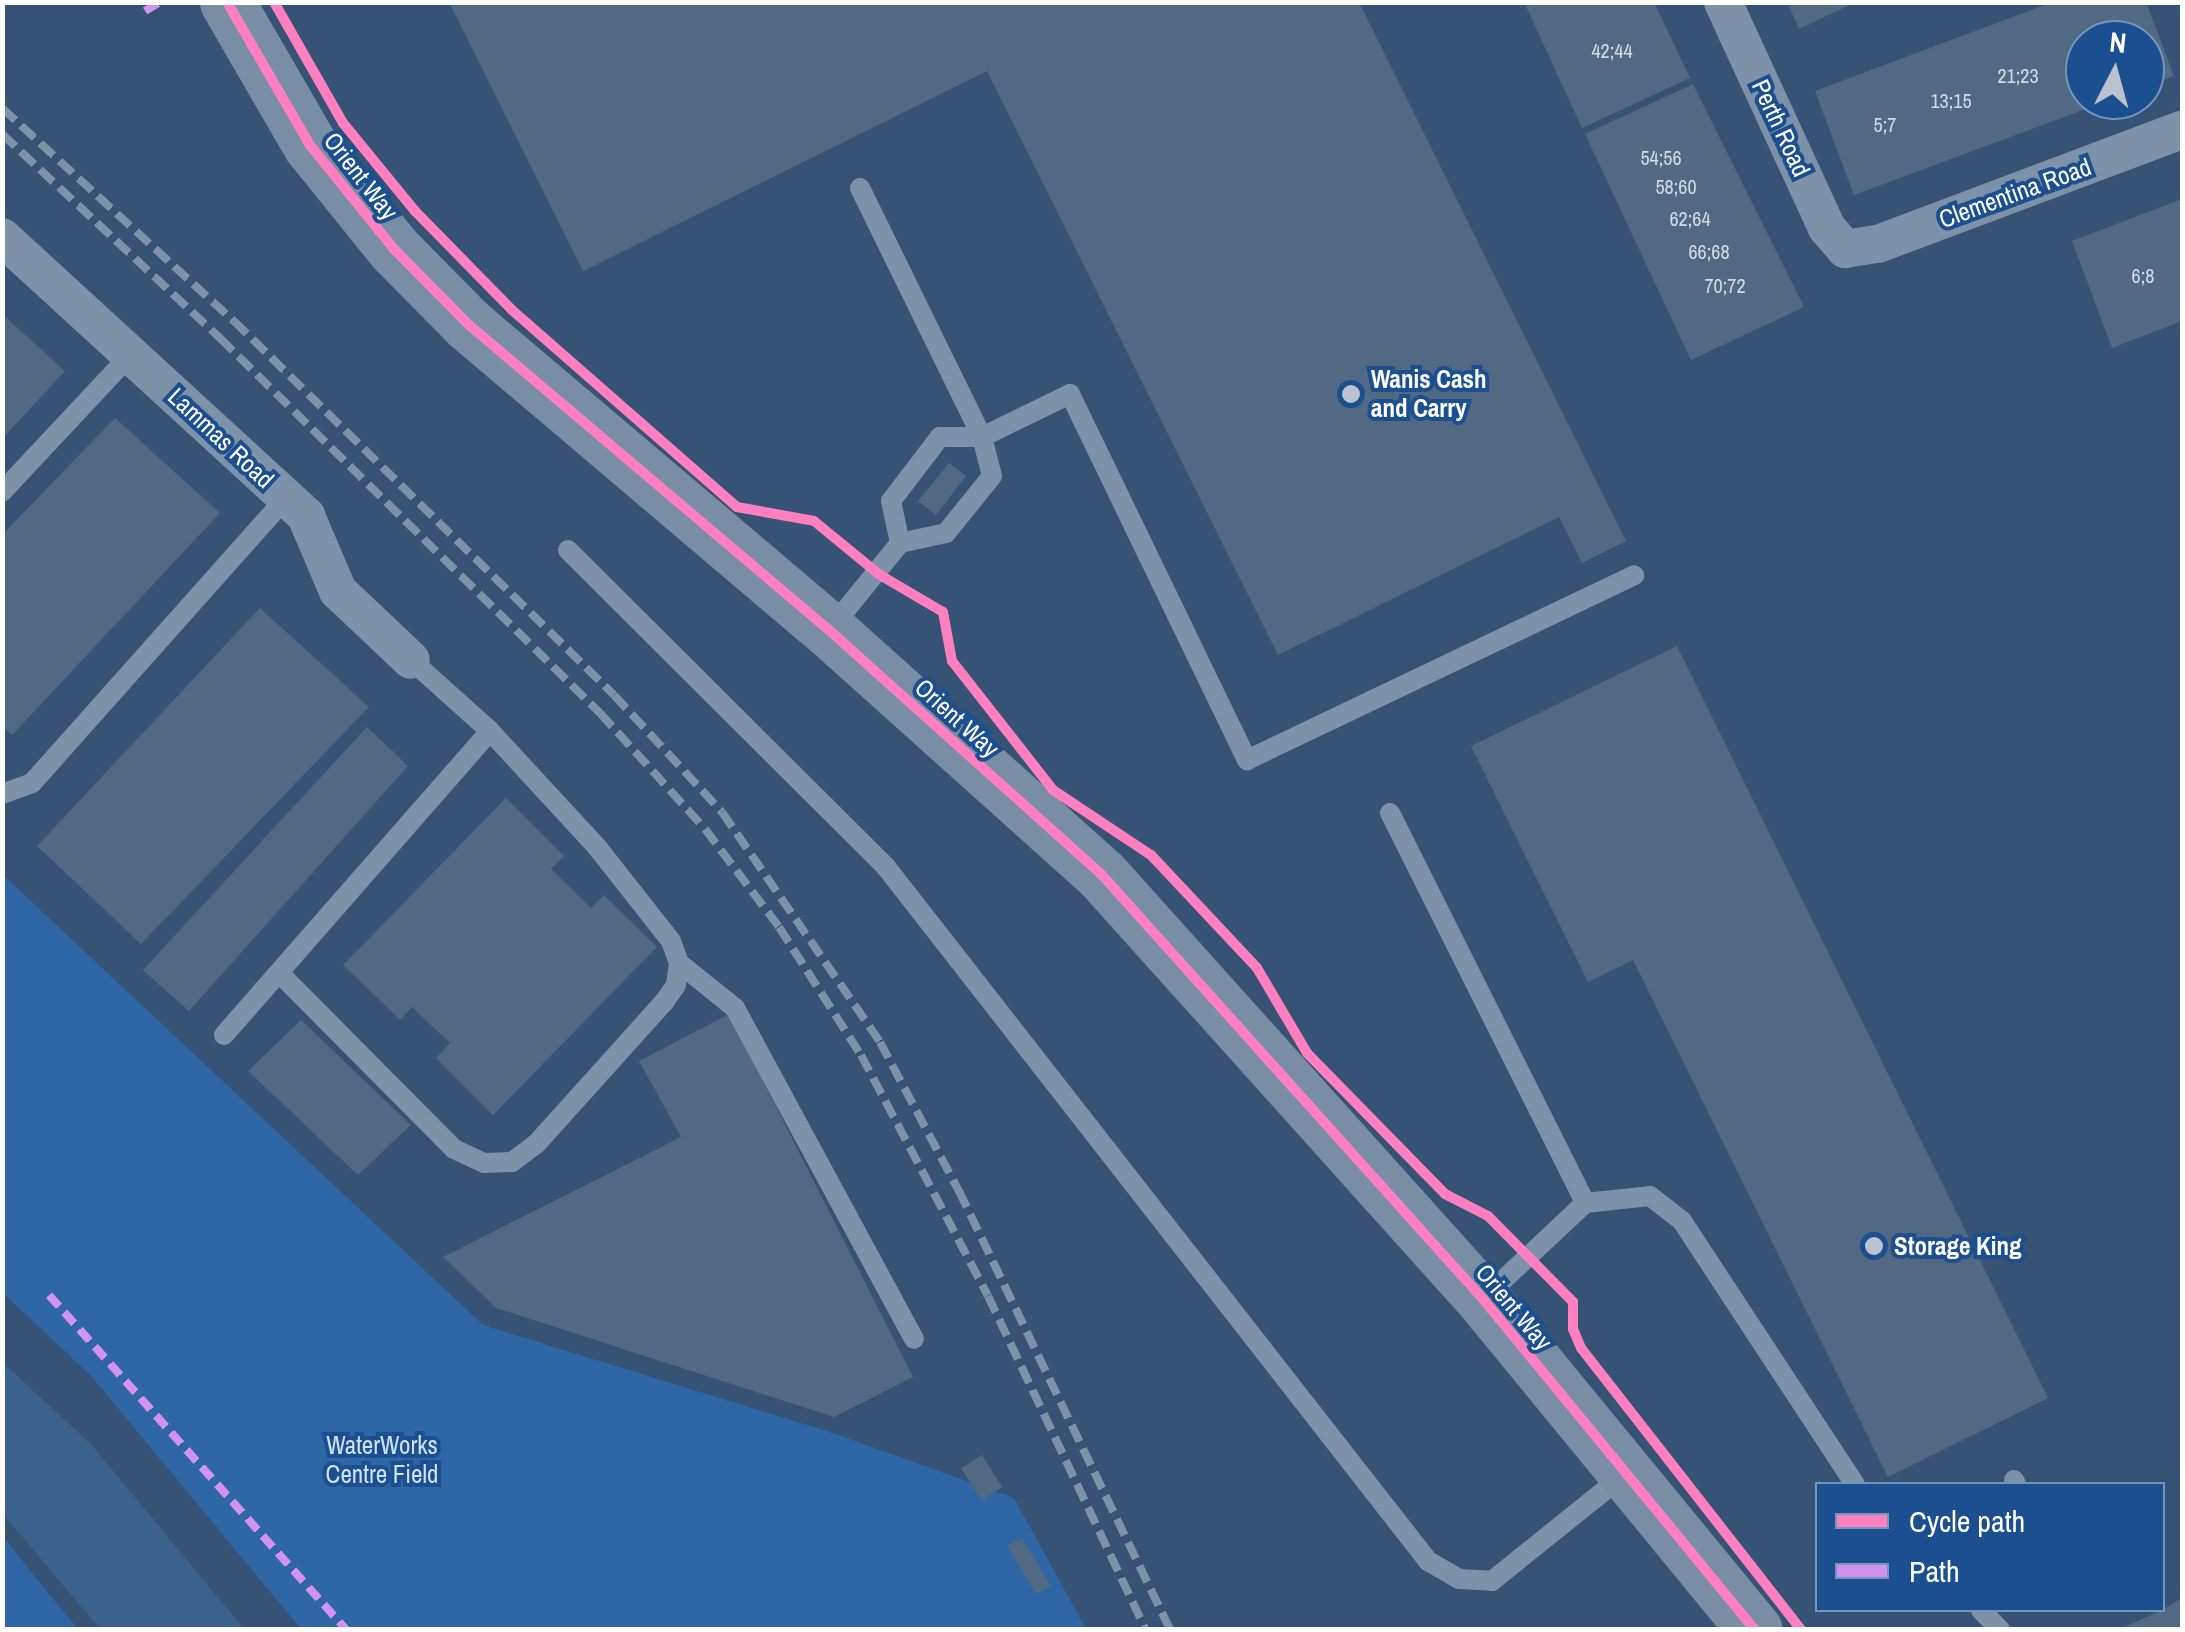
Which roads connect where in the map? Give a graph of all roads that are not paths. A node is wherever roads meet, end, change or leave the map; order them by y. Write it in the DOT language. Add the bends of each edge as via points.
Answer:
graph roads {
  1 [pos="227,2"];
  2 [pos="1723,2"];
  3 [pos="2182,130"];
  4 [pos="860,188"];
  5 [pos="2,237"];
  6 [pos="1845,249"];
  7 [pos="130,355"];
  8 [pos="982,437"];
  9 [pos="2,492"];
  10 [pos="286,498"];
  11 [pos="900,543"];
  12 [pos="568,550"];
  13 [pos="1634,575"];
  14 [pos="829,630"];
  15 [pos="411,660"];
  16 [pos="490,731"];
  17 [pos="2,794"];
  18 [pos="1390,813"];
  19 [pos="679,963"];
  20 [pos="279,973"];
  21 [pos="224,1035"];
  22 [pos="1585,1202"];
  23 [pos="1483,1300"];
  24 [pos="914,1338"];
  25 [pos="1626,1472"];
  26 [pos="1854,1482"];
  27 [pos="1755,1630"];
  1 -- 14 [label="street, Orient Way" via="277,96 394,249 468,324"];
  2 -- 6 [label="street, Perth Road" via="1827,228"];
  3 -- 6 [label="street, Clementina Road" via="1878,244"];
  4 -- 8 [label="lane"];
  5 -- 7 [label="street, Lammas Road"];
  7 -- 9 [label="lane"];
  7 -- 10 [label="street, Lammas Road"];
  8 -- 11 [label="lane" via="992,476 946,532"];
  8 -- 11 [label="lane" via="940,437 891,500"];
  8 -- 13 [label="lane" via="1070,394 1247,760"];
  10 -- 15 [label="street, Lammas Road" via="306,516 338,591"];
  10 -- 17 [label="lane" via="32,782"];
  11 -- 14 [label="lane"];
  12 -- 25 [label="lane" via="886,866 1428,1561 1459,1579 1492,1581"];
  14 -- 23 [label="street, Orient Way" via="1102,875"];
  15 -- 16 [label="lane"];
  16 -- 19 [label="lane" via="597,847 671,941"];
  16 -- 20 [label="lane"];
  18 -- 22 [label="lane"];
  19 -- 20 [label="lane" via="676,985 664,1002 536,1144 512,1162 484,1163 454,1149"];
  19 -- 24 [label="lane" via="735,1008"];
  20 -- 21 [label="lane"];
  22 -- 23 [label="lane"];
  22 -- 26 [label="lane" via="1650,1196 1682,1222"];
  23 -- 25 [label="street, Orient Way"];
  25 -- 27 [label="street, Orient Way"];
}
